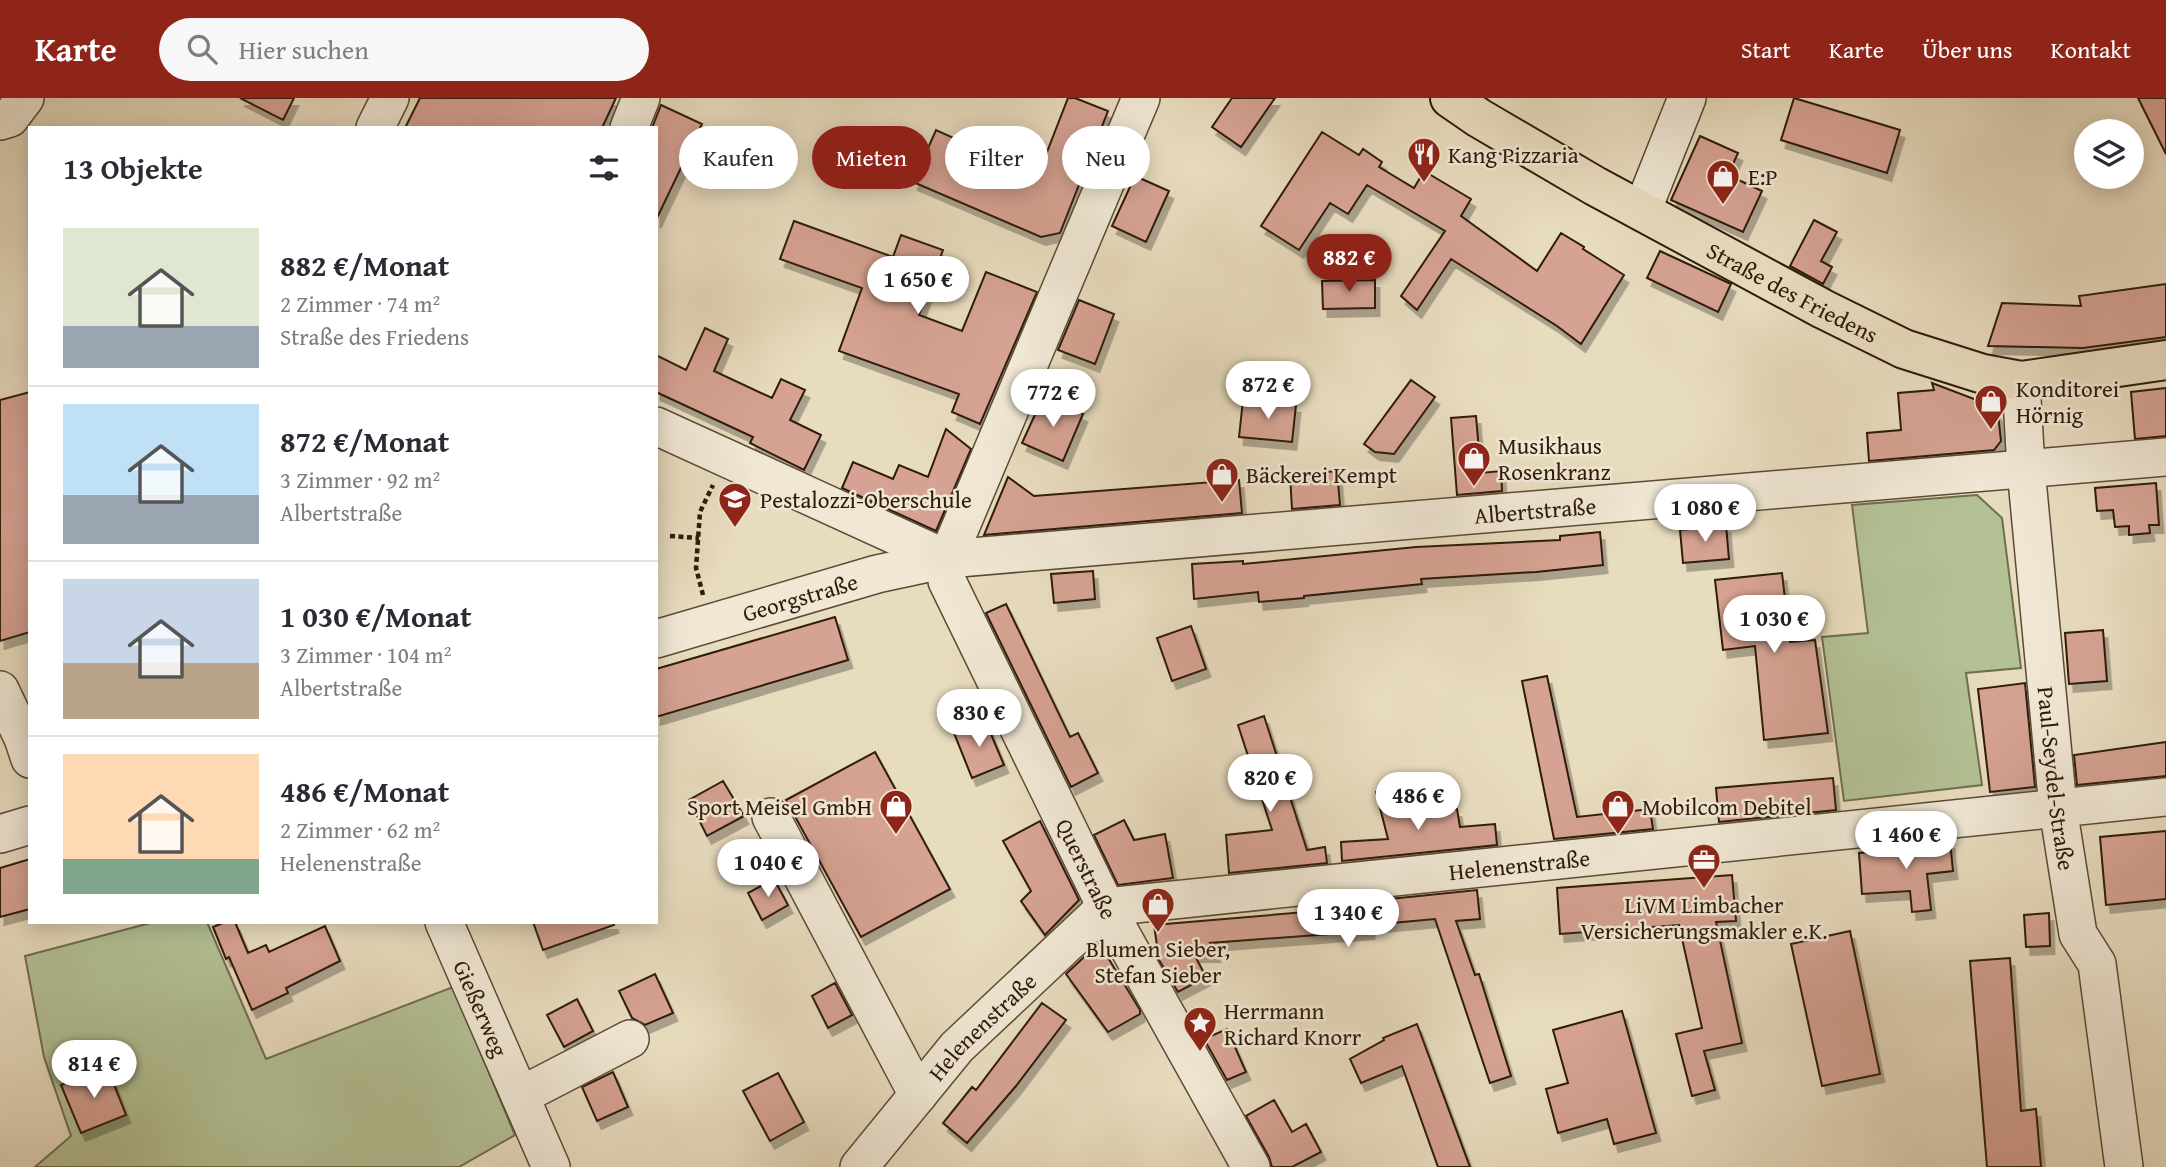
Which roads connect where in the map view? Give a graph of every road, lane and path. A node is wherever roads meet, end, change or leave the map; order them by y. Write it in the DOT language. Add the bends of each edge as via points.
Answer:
graph roads {
  1 [pos="390,98"];
  2 [pos="641,98"];
  3 [pos="1141,98"];
  4 [pos="1450,98"];
  5 [pos="1687,98"];
  6 [pos="376,126"];
  7 [pos="630,126"];
  8 [pos="1642,211"];
  9 [pos="2166,360"];
  10 [pos="2021,381"];
  11 [pos="658,427"];
  12 [pos="2166,457"];
  13 [pos="726,459"];
  14 [pos="2026,469"];
  15 [pos="670,536"];
  16 [pos="699,538"];
  17 [pos="947,559"];
  18 [pos="698,573"];
  19 [pos="658,638"];
  20 [pos="0,690"];
  21 [pos="28,753"];
  22 [pos="2166,797"];
  23 [pos="2058,808"];
  24 [pos="771,817"];
  25 [pos="28,826"];
  26 [pos="0,834"];
  27 [pos="1106,908"];
  28 [pos="445,924"];
  29 [pos="631,1039"];
  30 [pos="918,1095"];
  31 [pos="520,1096"];
  32 [pos="551,1167"];
  33 [pos="859,1167"];
  34 [pos="1251,1167"];
  35 [pos="2124,1167"];
  1 -- 6 [label="street"];
  2 -- 7 [label="street"];
  3 -- 17 [label="street"];
  4 -- 8 [label="main road, Straße des Friedens"];
  5 -- 8 [label="street"];
  8 -- 10 [label="main road, Straße des Friedens" via="1903,349"];
  9 -- 10 [label="main road, Straße des Friedens"];
  10 -- 14 [label="street, Paul-Seydel-Straße"];
  11 -- 13 [label="street"];
  12 -- 14 [label="street, Albertstraße"];
  13 -- 16 [label="path" via="700,512"];
  13 -- 17 [label="street"];
  14 -- 17 [label="street, Albertstraße"];
  14 -- 23 [label="street, Paul-Seydel-Straße"];
  15 -- 16 [label="path"];
  16 -- 18 [label="path"];
  17 -- 19 [label="street, Georgstraße" via="877,574"];
  17 -- 27 [label="street, Querstraße" via="947,582"];
  20 -- 21 [label="street"];
  22 -- 23 [label="street, Helenenstraße"];
  23 -- 27 [label="street, Helenenstraße"];
  23 -- 35 [label="street, Paul-Seydel-Straße" via="2078,934 2097,964"];
  24 -- 30 [label="street"];
  25 -- 26 [label="street"];
  27 -- 30 [label="street, Helenenstraße" via="957,1047"];
  27 -- 34 [label="street, Querstraße"];
  28 -- 31 [label="street, Gießerweg"];
  29 -- 31 [label="street"];
  30 -- 33 [label="street, Helenenstraße"];
  31 -- 32 [label="street, Gießerweg"];
}
